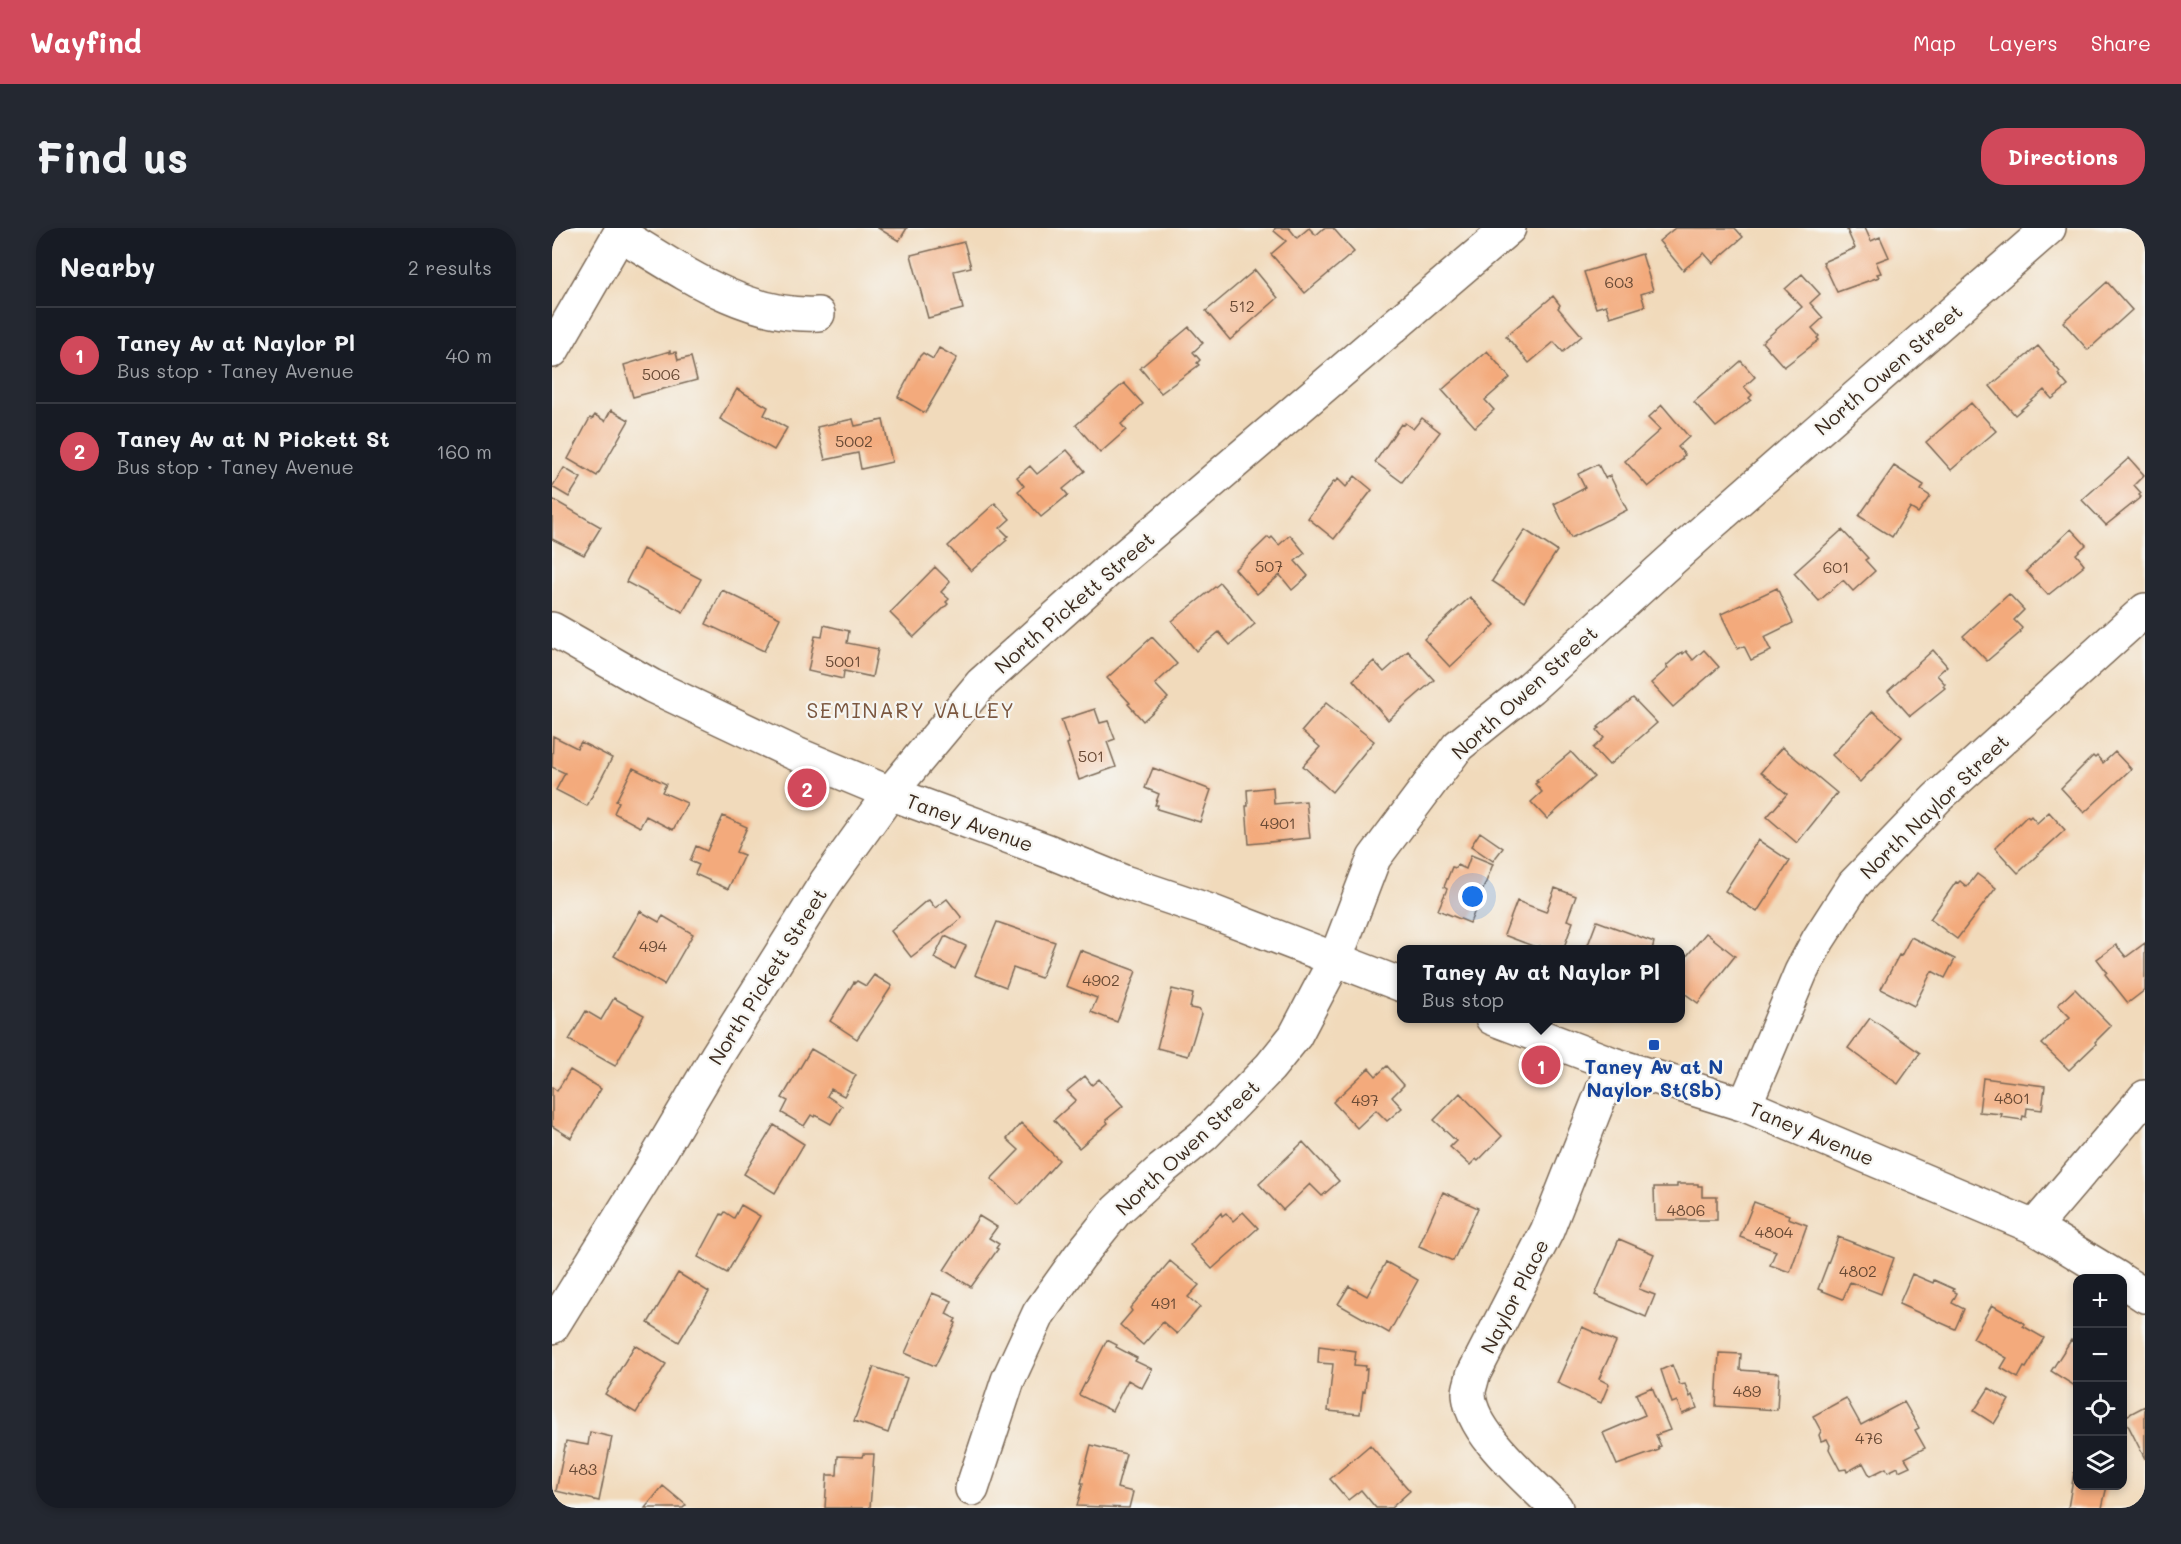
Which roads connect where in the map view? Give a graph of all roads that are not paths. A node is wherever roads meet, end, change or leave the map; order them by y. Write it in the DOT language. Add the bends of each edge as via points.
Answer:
graph roads {
  1 [pos="1509,228"];
  2 [pos="2049,228"];
  3 [pos="622,231"];
  4 [pos="818,314"];
  5 [pos="552,351"];
  6 [pos="2145,610"];
  7 [pos="552,629"];
  8 [pos="890,793"];
  9 [pos="1335,960"];
  10 [pos="1397,983"];
  11 [pos="1505,1023"];
  12 [pos="1613,1064"];
  13 [pos="2145,1097"];
  14 [pos="1745,1105"];
  15 [pos="2034,1227"];
  16 [pos="2111,1274"];
  17 [pos="2127,1284"];
  18 [pos="2145,1296"];
  19 [pos="552,1327"];
  20 [pos="972,1489"];
  21 [pos="1556,1508"];
  1 -- 8 [label="street, North Pickett Street" via="981,684"];
  2 -- 9 [label="street, North Owen Street" via="1530,688 1458,746 1374,858"];
  3 -- 4 [label="street" via="681,271 739,301 796,315"];
  3 -- 5 [label="street"];
  6 -- 14 [label="street, North Naylor Street" via="1937,798 1854,884 1801,972"];
  7 -- 8 [label="street, Taney Avenue" via="652,686"];
  8 -- 9 [label="street, Taney Avenue"];
  8 -- 19 [label="street, North Pickett Street" via="813,901"];
  9 -- 10 [label="street, Taney Avenue"];
  9 -- 20 [label="street, North Owen Street" via="1294,1036 1270,1067 1204,1135 1116,1211 1039,1313 1008,1380"];
  11 -- 12 [label="street, Taney Avenue"];
  12 -- 14 [label="street, Taney Avenue"];
  12 -- 21 [label="street, Naylor Place" via="1547,1232 1473,1375 1469,1393 1484,1431"];
  13 -- 15 [label="street"];
  14 -- 15 [label="street, Taney Avenue"];
  15 -- 16 [label="street, Taney Avenue"];
  17 -- 18 [label="street"];
}
